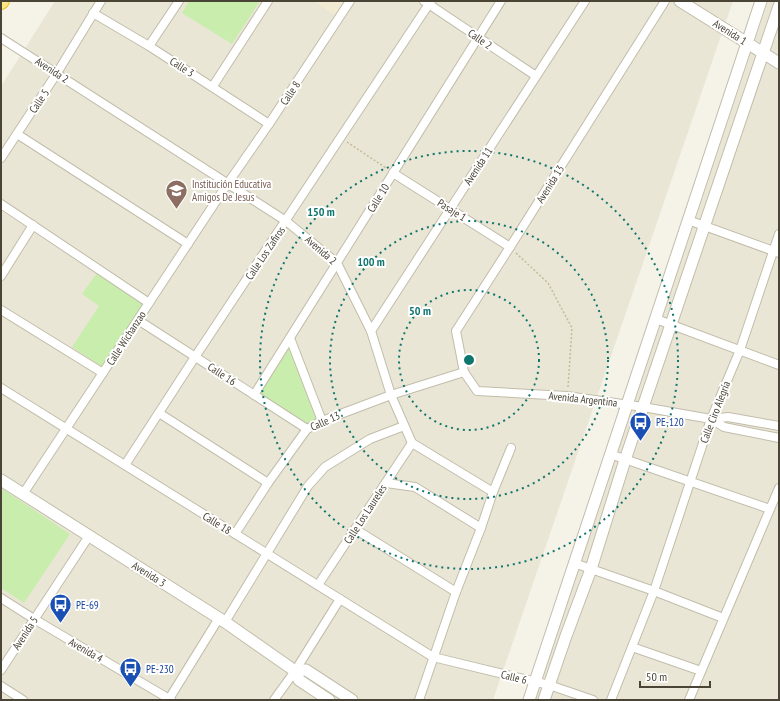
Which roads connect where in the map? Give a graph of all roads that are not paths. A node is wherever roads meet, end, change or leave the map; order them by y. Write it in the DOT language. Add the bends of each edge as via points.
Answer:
graph roads {
  1 [pos="101,1"];
  2 [pos="179,1"];
  3 [pos="268,1"];
  4 [pos="350,1"];
  5 [pos="501,1"];
  6 [pos="585,1"];
  7 [pos="665,1"];
  8 [pos="680,1"];
  9 [pos="761,1"];
  10 [pos="428,2"];
  11 [pos="779,6"];
  12 [pos="93,12"];
  13 [pos="478,37"];
  14 [pos="1,38"];
  15 [pos="746,43"];
  16 [pos="149,46"];
  17 [pos="763,53"];
  18 [pos="779,63"];
  19 [pos="57,73"];
  20 [pos="536,76"];
  21 [pos="213,86"];
  22 [pos="269,124"];
  23 [pos="16,134"];
  24 [pos="1,158"];
  25 [pos="393,173"];
  26 [pos="228,183"];
  27 [pos="1,204"];
  28 [pos="450,209"];
  29 [pos="688,220"];
  30 [pos="286,221"];
  31 [pos="33,225"];
  32 [pos="705,226"];
  33 [pos="779,234"];
  34 [pos="188,244"];
  35 [pos="510,247"];
  36 [pos="776,252"];
  37 [pos="337,263"];
  38 [pos="1,276"];
  39 [pos="149,303"];
  40 [pos="1,310"];
  41 [pos="656,319"];
  42 [pos="138,320"];
  43 [pos="672,324"];
  44 [pos="371,331"];
  45 [pos="290,338"];
  46 [pos="740,350"];
  47 [pos="195,357"];
  48 [pos="779,365"];
  49 [pos="464,372"];
  50 [pos="103,373"];
  51 [pos="1,388"];
  52 [pos="254,395"];
  53 [pos="391,395"];
  54 [pos="628,404"];
  55 [pos="643,407"];
  56 [pos="159,413"];
  57 [pos="711,419"];
  58 [pos="322,421"];
  59 [pos="404,426"];
  60 [pos="779,426"];
  61 [pos="66,429"];
  62 [pos="307,429"];
  63 [pos="779,438"];
  64 [pos="412,443"];
  65 [pos="511,448"];
  66 [pos="610,454"];
  67 [pos="625,460"];
  68 [pos="125,465"];
  69 [pos="1,480"];
  70 [pos="690,482"];
  71 [pos="268,483"];
  72 [pos="386,483"];
  73 [pos="779,488"];
  74 [pos="493,492"];
  75 [pos="23,494"];
  76 [pos="770,509"];
  77 [pos="481,528"];
  78 [pos="355,529"];
  79 [pos="235,534"];
  80 [pos="89,536"];
  81 [pos="267,554"];
  82 [pos="574,563"];
  83 [pos="591,569"];
  84 [pos="318,585"];
  85 [pos="654,591"];
  86 [pos="456,592"];
  87 [pos="1,598"];
  88 [pos="340,599"];
  89 [pos="723,618"];
  90 [pos="34,620"];
  91 [pos="222,620"];
  92 [pos="632,647"];
  93 [pos="433,657"];
  94 [pos="1,670"];
  95 [pos="295,671"];
  96 [pos="701,671"];
  97 [pos="535,682"];
  98 [pos="549,685"];
  99 [pos="1,686"];
  100 [pos="170,699"];
  101 [pos="23,700"];
  102 [pos="274,700"];
  103 [pos="330,700"];
  104 [pos="352,700"];
  105 [pos="419,700"];
  106 [pos="529,700"];
  107 [pos="544,700"];
  108 [pos="593,700"];
  109 [pos="611,700"];
  110 [pos="689,700"];
  1 -- 12 [label="street, Calle 5"];
  2 -- 16 [label="street"];
  3 -- 21 [label="street"];
  4 -- 22 [label="street, Calle 8"];
  5 -- 13 [label="street, Calle 10"];
  6 -- 20 [label="street, Avenida 11"];
  7 -- 35 [label="street, Avenida 13"];
  8 -- 15 [label="street, Avenida 1"];
  9 -- 15 [label="street"];
  10 -- 13 [label="street, Calle 2"];
  10 -- 30 [label="street, Calle Los Zafiros"];
  11 -- 17 [label="street"];
  12 -- 16 [label="street, Calle 3"];
  12 -- 19 [label="street, Calle 5"];
  13 -- 20 [label="street, Calle 2"];
  13 -- 25 [label="street, Calle 10"];
  14 -- 19 [label="street, Avenida 2"];
  15 -- 17 [label="street, Avenida 1"];
  15 -- 29 [label="street"];
  16 -- 21 [label="street, Calle 3"];
  17 -- 18 [label="street, Avenida 1"];
  17 -- 32 [label="street"];
  19 -- 23 [label="street, Calle 5"];
  19 -- 26 [label="street, Avenida 2"];
  20 -- 28 [label="street, Avenida 11"];
  21 -- 22 [label="street, Calle 3"];
  22 -- 26 [label="street, Calle 8"];
  23 -- 24 [label="street, Calle 5"];
  23 -- 34 [label="street"];
  25 -- 28 [label="street, Pasaje 1"];
  25 -- 37 [label="street, Calle 10"];
  26 -- 30 [label="street, Avenida 2"];
  26 -- 34 [label="street, Calle Wichanzao"];
  27 -- 31 [label="street"];
  28 -- 35 [label="street, Pasaje 1"];
  28 -- 44 [label="street, Avenida 11"];
  29 -- 32 [label="street"];
  29 -- 41 [label="street"];
  30 -- 37 [label="street, Avenida 2"];
  30 -- 47 [label="street, Calle Los Zafiros"];
  31 -- 38 [label="street"];
  31 -- 39 [label="street"];
  32 -- 36 [label="street"];
  32 -- 43 [label="street"];
  33 -- 36 [label="street, Calle Ciro Alegría"];
  34 -- 39 [label="street, Calle Wichanzao"];
  35 -- 49 [label="street, Avenida 13" via="456,331"];
  36 -- 46 [label="street, Calle Ciro Alegría"];
  37 -- 44 [label="street, Avenida 2"];
  37 -- 45 [label="street, Calle 10"];
  39 -- 42 [label="street, Calle Wichanzao"];
  40 -- 50 [label="street"];
  41 -- 43 [label="street"];
  41 -- 54 [label="street"];
  42 -- 47 [label="street, Calle 16"];
  42 -- 50 [label="street, Calle Wichanzao"];
  43 -- 46 [label="street"];
  43 -- 55 [label="street"];
  44 -- 53 [label="street, Avenida 2"];
  45 -- 52 [label="street, Calle 10"];
  45 -- 58 [label="street"];
  46 -- 48 [label="street"];
  46 -- 57 [label="street, Calle Ciro Alegría"];
  47 -- 52 [label="street, Calle 16"];
  47 -- 56 [label="street, Calle Los Zafiros"];
  49 -- 53 [label="street, Calle 13"];
  49 -- 54 [label="street, Avenida Argentina" via="478,391 567,396"];
  50 -- 61 [label="street, Calle Wichanzao"];
  51 -- 61 [label="street, Calle 18"];
  52 -- 62 [label="street, Calle 16"];
  53 -- 58 [label="street, Calle 13"];
  53 -- 59 [label="street, Avenida 2"];
  54 -- 55 [label="street, Avenida Argentina"];
  54 -- 66 [label="street"];
  55 -- 57 [label="street, Avenida Argentina"];
  55 -- 67 [label="street"];
  56 -- 68 [label="street, Calle Los Zafiros"];
  56 -- 71 [label="street"];
  57 -- 60 [label="street, Avenida Argentina" via="728,417"];
  57 -- 63 [label="street, Avenida Argentina" via="724,427"];
  57 -- 70 [label="street, Calle Ciro Alegría"];
  58 -- 62 [label="street, Calle 13"];
  59 -- 64 [label="street, Avenida 2"];
  59 -- 81 [label="street" via="370,440 325,467 308,486"];
  61 -- 68 [label="street, Calle 18"];
  61 -- 75 [label="street, Calle Wichanzao"];
  62 -- 71 [label="street, Calle 13"];
  64 -- 72 [label="street, Calle Los Laureles"];
  64 -- 74 [label="street"];
  65 -- 74 [label="street"];
  66 -- 67 [label="street"];
  66 -- 82 [label="street"];
  67 -- 70 [label="street"];
  67 -- 83 [label="street"];
  68 -- 79 [label="street, Calle 18"];
  69 -- 75 [label="street, Avenida 3"];
  70 -- 76 [label="street"];
  70 -- 85 [label="street, Calle Ciro Alegría"];
  71 -- 79 [label="street, Calle 13"];
  72 -- 77 [label="street" via="415,488"];
  72 -- 78 [label="street, Calle Los Laureles"];
  73 -- 76 [label="street"];
  74 -- 77 [label="street"];
  75 -- 80 [label="street, Avenida 3"];
  76 -- 89 [label="street"];
  77 -- 86 [label="street"];
  78 -- 84 [label="street, Calle Los Laureles"];
  78 -- 86 [label="street"];
  79 -- 81 [label="street, Calle 18"];
  80 -- 90 [label="street, Avenida 5"];
  80 -- 91 [label="street, Avenida 3"];
  81 -- 84 [label="street, Calle 18"];
  81 -- 91 [label="street"];
  82 -- 83 [label="street"];
  82 -- 97 [label="street"];
  83 -- 85 [label="street"];
  83 -- 98 [label="street"];
  84 -- 88 [label="street, Calle 18"];
  85 -- 89 [label="street"];
  85 -- 92 [label="street, Calle Ciro Alegría"];
  86 -- 93 [label="street"];
  87 -- 90 [label="street, Avenida 4"];
  88 -- 93 [label="street, Calle 18"];
  88 -- 95 [label="street"];
  89 -- 96 [label="street"];
  90 -- 94 [label="street, Avenida 5"];
  90 -- 100 [label="street, Avenida 4"];
  91 -- 95 [label="street, Avenida 3"];
  91 -- 100 [label="street"];
  92 -- 96 [label="street"];
  92 -- 109 [label="street, Calle Ciro Alegría"];
  93 -- 97 [label="street, Calle 6"];
  93 -- 105 [label="street"];
  95 -- 102 [label="street"];
  95 -- 103 [label="street, Avenida 3" via="299,680"];
  95 -- 104 [label="street, Avenida 3" via="306,670"];
  96 -- 110 [label="street"];
  97 -- 98 [label="street, Calle 6"];
  97 -- 106 [label="street"];
  98 -- 107 [label="street"];
  98 -- 108 [label="street, Calle 6"];
  99 -- 101 [label="street"];
}
